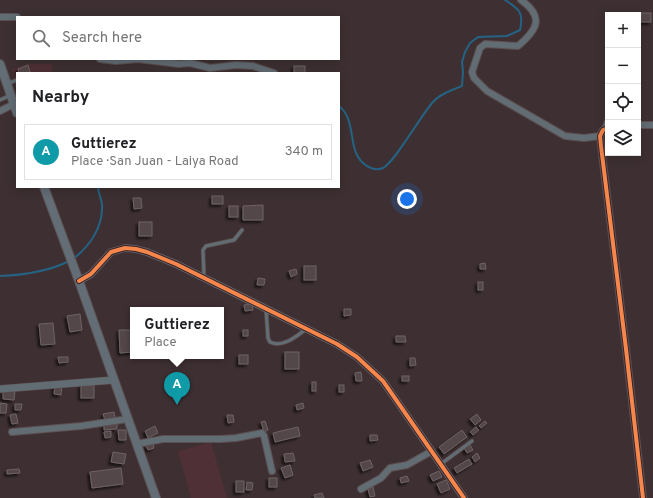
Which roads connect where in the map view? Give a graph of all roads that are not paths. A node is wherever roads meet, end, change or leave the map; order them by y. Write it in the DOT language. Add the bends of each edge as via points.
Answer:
graph roads {
  1 [pos="521,0"];
  2 [pos="16,17"];
  3 [pos="0,18"];
  4 [pos="108,60"];
  5 [pos="127,60"];
  6 [pos="146,60"];
  7 [pos="0,64"];
  8 [pos="271,72"];
  9 [pos="4,79"];
  10 [pos="16,80"];
  11 [pos="13,99"];
  12 [pos="0,100"];
  13 [pos="16,110"];
  14 [pos="0,111"];
  15 [pos="607,120"];
  16 [pos="641,125"];
  17 [pos="653,125"];
  18 [pos="604,132"];
  19 [pos="44,188"];
  20 [pos="242,230"];
  21 [pos="204,277"];
  22 [pos="79,281"];
  23 [pos="266,308"];
  24 [pos="307,328"];
  25 [pos="114,380"];
  26 [pos="0,389"];
  27 [pos="128,420"];
  28 [pos="12,432"];
  29 [pos="472,441"];
  30 [pos="137,444"];
  31 [pos="432,451"];
  32 [pos="440,464"];
  33 [pos="272,471"];
  34 [pos="361,489"];
  35 [pos="156,498"];
  36 [pos="464,498"];
  37 [pos="643,498"];
  1 -- 18 [label="street" via="533,10 536,20 534,29 518,46 485,44 480,48 472,72 474,78 499,99 565,136 584,138"];
  2 -- 3 [label="street"];
  4 -- 5 [label="street"];
  6 -- 8 [label="street" via="190,63 210,68 253,66"];
  7 -- 9 [label="main road"];
  9 -- 10 [label="lane"];
  9 -- 11 [label="main road"];
  11 -- 12 [label="lane"];
  11 -- 13 [label="main road"];
  11 -- 14 [label="street"];
  15 -- 18 [label="lane"];
  16 -- 17 [label="street"];
  18 -- 37 [label="street"];
  19 -- 22 [label="main road"];
  20 -- 21 [label="lane" via="234,240 206,246"];
  21 -- 22 [label="street" via="147,252 125,248 111,252 91,274"];
  21 -- 23 [label="street"];
  22 -- 25 [label="main road"];
  23 -- 24 [label="street"];
  23 -- 24 [label="lane" via="270,342 279,344"];
  24 -- 31 [label="street" via="357,357 383,381"];
  25 -- 26 [label="street"];
  25 -- 27 [label="main road"];
  27 -- 28 [label="street"];
  27 -- 30 [label="main road"];
  29 -- 32 [label="lane"];
  30 -- 33 [label="street" via="162,439 228,439 262,433"];
  30 -- 35 [label="main road"];
  31 -- 32 [label="street"];
  31 -- 34 [label="street" via="406,465 390,468 381,478"];
  32 -- 36 [label="street"];
}
